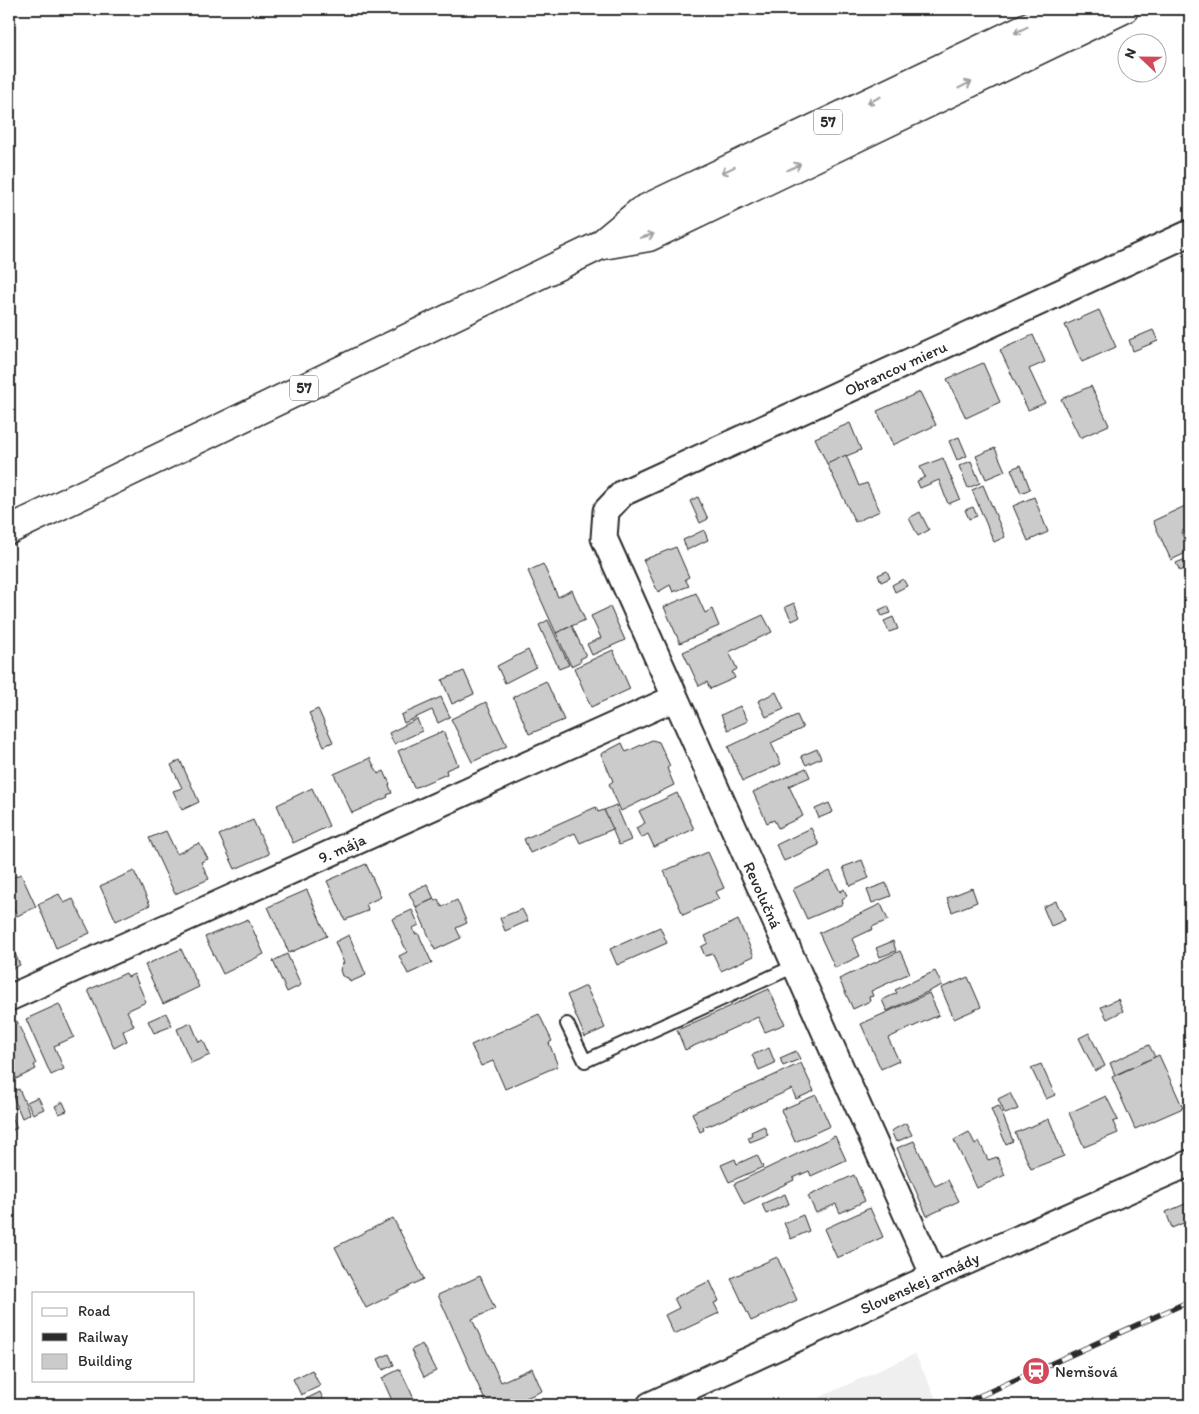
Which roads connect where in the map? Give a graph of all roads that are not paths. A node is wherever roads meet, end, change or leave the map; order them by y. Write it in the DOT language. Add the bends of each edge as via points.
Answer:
graph roads {
  1 [pos="1065,9"];
  2 [pos="1124,9"];
  3 [pos="1190,233"];
  4 [pos="599,246"];
  5 [pos="606,512"];
  6 [pos="9,530"];
  7 [pos="675,698"];
  8 [pos="795,966"];
  9 [pos="9,998"];
  10 [pos="567,1024"];
  11 [pos="1190,1163"];
  12 [pos="934,1276"];
  13 [pos="650,1405"];
  1 -- 4 [label="main road, 57, one-way" via="641,211"];
  4 -- 2 [label="main road, 57, one-way" via="649,236"];
  3 -- 5 [label="street, Obrancov mieru" via="623,493"];
  4 -- 6 [label="main road, 57"];
  5 -- 7 [label="street, Revolučná" via="604,538"];
  7 -- 8 [label="street, Revolučná"];
  7 -- 9 [label="street, 9. mája"];
  8 -- 10 [label="lane" via="585,1061"];
  8 -- 12 [label="street, Revolučná"];
  11 -- 12 [label="street, Slovenskej armády"];
  12 -- 13 [label="street, Slovenskej armády"];
}
